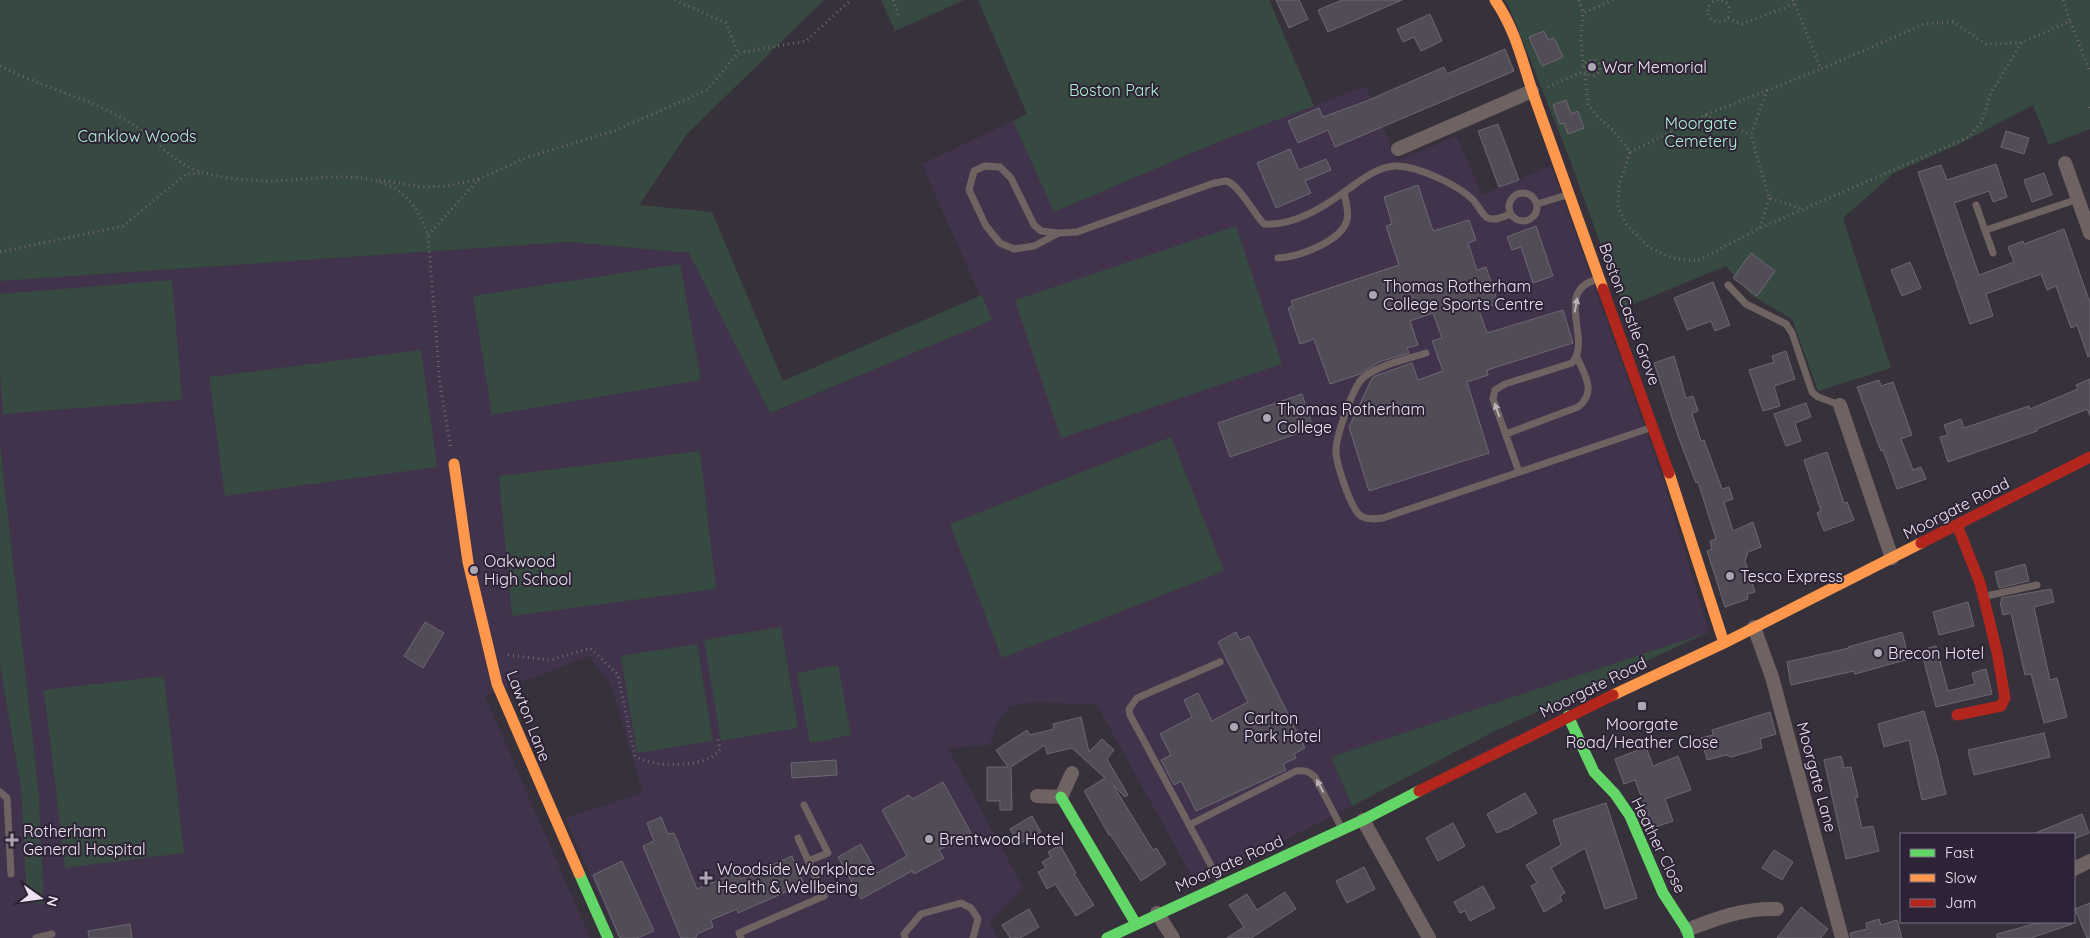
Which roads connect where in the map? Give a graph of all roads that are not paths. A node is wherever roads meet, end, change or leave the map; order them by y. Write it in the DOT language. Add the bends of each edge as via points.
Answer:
graph roads {
  1 [pos="1495,0"];
  2 [pos="1533,93"];
  3 [pos="1398,149"];
  4 [pos="2065,163"];
  5 [pos="1344,193"];
  6 [pos="1570,194"];
  7 [pos="2078,199"];
  8 [pos="1537,204"];
  9 [pos="1976,205"];
  10 [pos="1510,214"];
  11 [pos="1986,230"];
  12 [pos="2090,233"];
  13 [pos="1058,234"];
  14 [pos="1993,253"];
  15 [pos="1278,258"];
  16 [pos="1600,278"];
  17 [pos="1728,285"];
  18 [pos="1426,353"];
  19 [pos="1577,357"];
  20 [pos="1840,406"];
  21 [pos="1653,427"];
  22 [pos="1506,434"];
  23 [pos="2090,458"];
  24 [pos="454,464"];
  25 [pos="1519,472"];
  26 [pos="1957,525"];
  27 [pos="1892,558"];
  28 [pos="2037,585"];
  29 [pos="1983,597"];
  30 [pos="1754,627"];
  31 [pos="1724,643"];
  32 [pos="1220,662"];
  33 [pos="1957,715"];
  34 [pos="1568,716"];
  35 [pos="1072,773"];
  36 [pos="0,792"];
  37 [pos="1037,796"];
  38 [pos="1061,797"];
  39 [pos="804,804"];
  40 [pos="1363,820"];
  41 [pos="1188,824"];
  42 [pos="1342,829"];
  43 [pos="798,838"];
  44 [pos="808,861"];
  45 [pos="2090,861"];
  46 [pos="2075,868"];
  47 [pos="11,874"];
  48 [pos="1222,884"];
  49 [pos="1777,909"];
  50 [pos="1157,913"];
  51 [pos="1136,924"];
  52 [pos="52,934"];
  53 [pos="1688,934"];
  54 [pos="36,938"];
  55 [pos="608,938"];
  56 [pos="742,938"];
  57 [pos="905,938"];
  58 [pos="973,938"];
  59 [pos="1107,938"];
  60 [pos="1174,938"];
  61 [pos="1429,938"];
  62 [pos="1842,938"];
  1 -- 2 [label="street, Boston Castle Grove" via="1502,8 1517,43"];
  2 -- 3 [label="street"];
  2 -- 6 [label="street, Boston Castle Grove"];
  4 -- 7 [label="street"];
  5 -- 10 [label="lane" via="1382,168 1410,167 1470,197 1489,219"];
  5 -- 13 [label="lane" via="1299,218 1277,225 1264,224 1233,184 1226,181 1077,232"];
  5 -- 15 [label="lane" via="1348,210 1343,228 1309,251"];
  6 -- 8 [label="lane"];
  6 -- 16 [label="street, Boston Castle Grove"];
  7 -- 11 [label="lane"];
  7 -- 12 [label="street"];
  8 -- 10 [label="lane" via="1536,213 1526,221 1516,220"];
  8 -- 10 [label="lane" via="1527,193 1518,193 1510,200"];
  9 -- 11 [label="lane"];
  11 -- 14 [label="lane"];
  13 -- 13 [label="lane" via="1041,231 1034,225 1011,178 1000,167 984,166 974,171 969,190 986,226 1000,243 1014,249 1034,246"];
  19 -- 16 [label="lane, one-way" via="1574,309 1580,288"];
  16 -- 21 [label="street, Boston Castle Grove"];
  17 -- 20 [label="lane" via="1746,304 1786,324 1812,392 1818,398"];
  18 -- 25 [label="lane" via="1376,370 1361,380 1350,402 1336,452 1352,506 1360,516 1383,518"];
  19 -- 22 [label="lane" via="1589,391 1586,400 1578,407"];
  22 -- 19 [label="lane, one-way" via="1493,400 1495,390 1572,363"];
  20 -- 27 [label="street"];
  21 -- 25 [label="lane"];
  21 -- 31 [label="street, Boston Castle Grove"];
  22 -- 25 [label="lane"];
  23 -- 26 [label="street, Moorgate Road"];
  24 -- 55 [label="street, Lawton Lane" via="468,562 497,684"];
  26 -- 27 [label="street, Moorgate Road"];
  26 -- 29 [label="street"];
  27 -- 30 [label="street, Moorgate Road"];
  28 -- 29 [label="lane"];
  29 -- 33 [label="street" via="1997,652 2004,703"];
  30 -- 31 [label="street, Moorgate Road"];
  30 -- 62 [label="street, Moorgate Lane" via="1772,677"];
  31 -- 34 [label="street, Moorgate Road"];
  32 -- 41 [label="lane" via="1138,698 1128,708"];
  34 -- 40 [label="street, Moorgate Road"];
  34 -- 53 [label="street, Heather Close" via="1594,772 1627,810 1663,893"];
  35 -- 38 [label="street"];
  36 -- 47 [label="lane" via="7,798"];
  37 -- 38 [label="street"];
  38 -- 51 [label="street"];
  39 -- 44 [label="lane" via="828,852"];
  40 -- 42 [label="street, Moorgate Road"];
  40 -- 61 [label="street"];
  42 -- 41 [label="lane, one-way" via="1315,777 1305,770 1296,771"];
  41 -- 48 [label="lane"];
  42 -- 48 [label="street, Moorgate Road"];
  43 -- 44 [label="lane"];
  44 -- 56 [label="lane" via="824,896 739,933"];
  45 -- 46 [label="street"];
  48 -- 50 [label="street, Moorgate Road"];
  49 -- 53 [label="street" via="1725,915"];
  50 -- 51 [label="street, Moorgate Road"];
  50 -- 60 [label="street"];
  51 -- 59 [label="street, Moorgate Road"];
  52 -- 54 [label="lane"];
  57 -- 58 [label="lane" via="904,934 921,914 961,903 971,908 978,919"];
}
